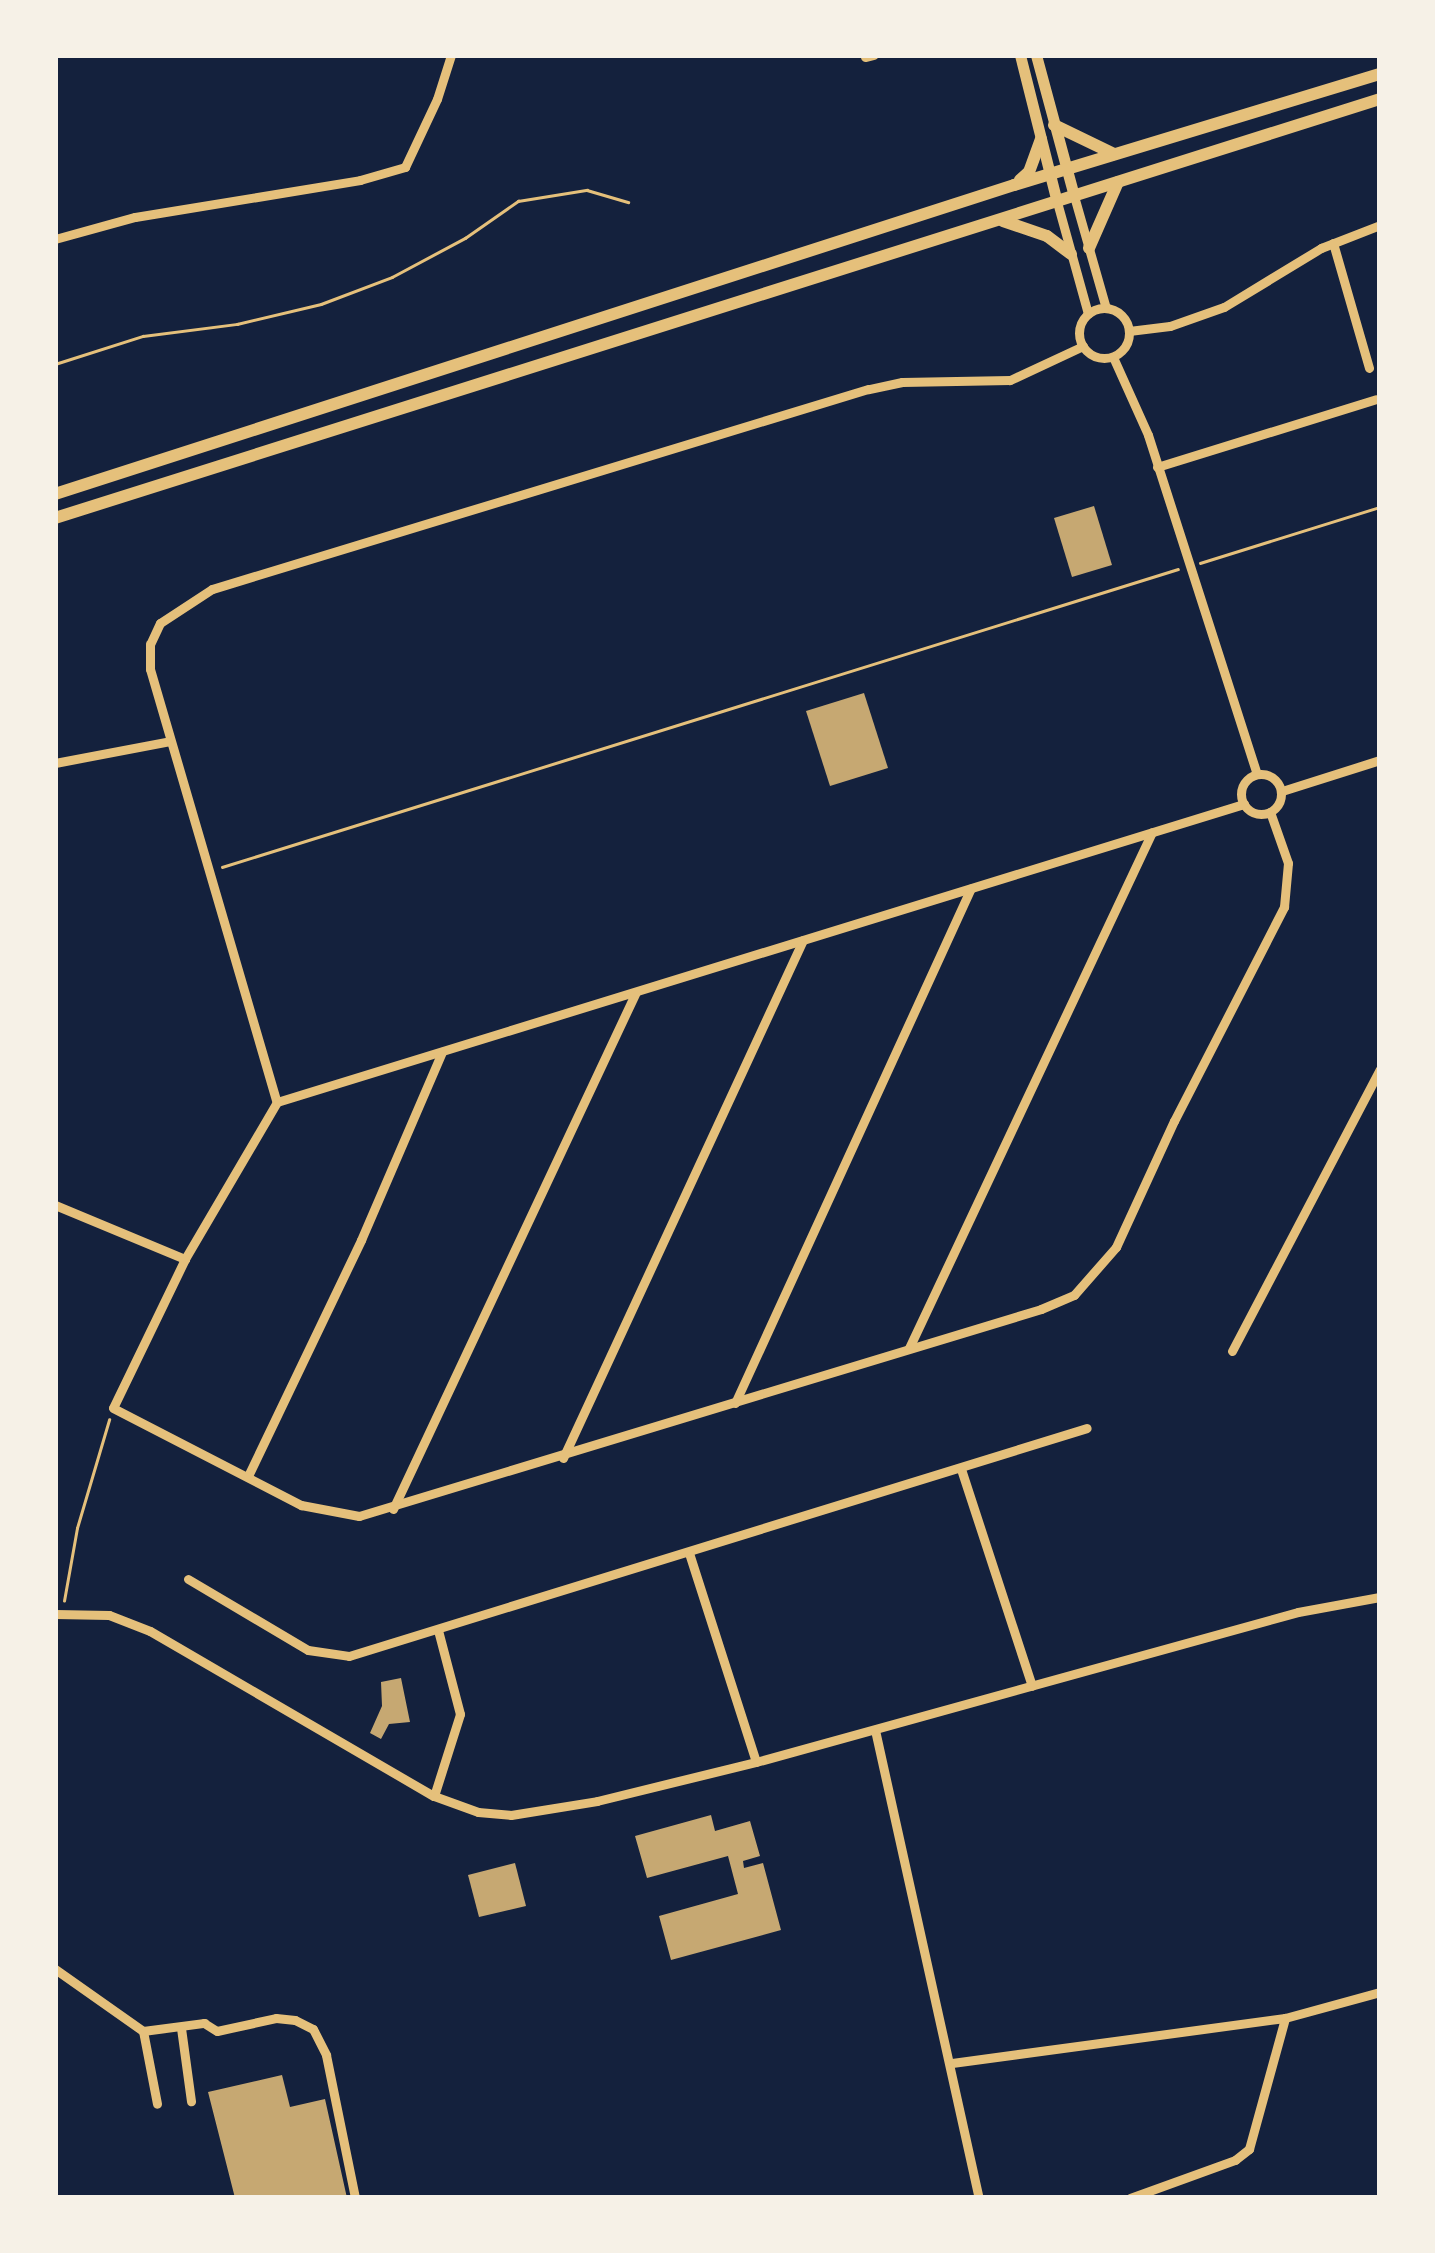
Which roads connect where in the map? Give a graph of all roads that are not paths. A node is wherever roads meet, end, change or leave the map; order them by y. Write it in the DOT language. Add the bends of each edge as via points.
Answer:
graph roads {
  1 [pos="450,55"];
  2 [pos="1020,55"];
  3 [pos="1036,55"];
  4 [pos="1380,74"];
  5 [pos="1380,99"];
  6 [pos="1054,125"];
  7 [pos="1041,139"];
  8 [pos="1114,154"];
  9 [pos="1066,169"];
  10 [pos="1050,174"];
  11 [pos="1118,182"];
  12 [pos="1014,185"];
  13 [pos="1074,196"];
  14 [pos="1056,202"];
  15 [pos="1001,220"];
  16 [pos="1380,225"];
  17 [pos="55,239"];
  18 [pos="1333,243"];
  19 [pos="1088,248"];
  20 [pos="1071,254"];
  21 [pos="1106,308"];
  22 [pos="1088,314"];
  23 [pos="1129,331"];
  24 [pos="1082,346"];
  25 [pos="1113,357"];
  26 [pos="1370,368"];
  27 [pos="1376,399"];
  28 [pos="1158,466"];
  29 [pos="55,494"];
  30 [pos="55,518"];
  31 [pos="170,740"];
  32 [pos="1380,760"];
  33 [pos="55,763"];
  34 [pos="1256,774"];
  35 [pos="1282,791"];
  36 [pos="1244,804"];
  37 [pos="1270,812"];
  38 [pos="1152,832"];
  39 [pos="972,888"];
  40 [pos="803,940"];
  41 [pos="636,992"];
  42 [pos="442,1052"];
  43 [pos="1380,1069"];
  44 [pos="278,1102"];
  45 [pos="55,1205"];
  46 [pos="185,1258"];
  47 [pos="908,1348"];
  48 [pos="1232,1352"];
  49 [pos="735,1403"];
  50 [pos="1086,1428"];
  51 [pos="562,1458"];
  52 [pos="961,1469"];
  53 [pos="248,1476"];
  54 [pos="392,1509"];
  55 [pos="688,1552"];
  56 [pos="188,1579"];
  57 [pos="1380,1597"];
  58 [pos="59,1614"];
  59 [pos="438,1630"];
  60 [pos="1032,1686"];
  61 [pos="875,1730"];
  62 [pos="756,1762"];
  63 [pos="434,1796"];
  64 [pos="55,1969"];
  65 [pos="1380,1992"];
  66 [pos="1284,2018"];
  67 [pos="181,2028"];
  68 [pos="143,2031"];
  69 [pos="952,2063"];
  70 [pos="191,2101"];
  71 [pos="156,2104"];
  72 [pos="355,2198"];
  73 [pos="979,2198"];
  74 [pos="1130,2198"];
  1 -- 17 [label="street" via="405,167 135,217"];
  2 -- 7 [label="street"];
  3 -- 6 [label="street"];
  4 -- 8 [label="main road"];
  5 -- 11 [label="main road"];
  6 -- 8 [label="main road"];
  6 -- 9 [label="street"];
  7 -- 10 [label="street"];
  7 -- 12 [label="main road" via="1029,172"];
  8 -- 9 [label="main road"];
  9 -- 10 [label="main road"];
  9 -- 13 [label="street"];
  10 -- 12 [label="main road"];
  10 -- 14 [label="street"];
  11 -- 13 [label="main road"];
  11 -- 19 [label="main road"];
  12 -- 29 [label="main road"];
  13 -- 14 [label="main road"];
  13 -- 19 [label="street"];
  14 -- 15 [label="main road"];
  14 -- 20 [label="street"];
  15 -- 20 [label="main road" via="1047,236"];
  15 -- 30 [label="main road"];
  16 -- 18 [label="street"];
  18 -- 23 [label="street" via="1224,307 1170,326"];
  18 -- 26 [label="street"];
  19 -- 21 [label="street"];
  20 -- 22 [label="street"];
  21 -- 22 [label="street"];
  21 -- 23 [label="street" via="1122,315"];
  22 -- 24 [label="street" via="1079,328"];
  23 -- 25 [label="street" via="1126,346"];
  24 -- 25 [label="street" via="1098,358"];
  24 -- 31 [label="street" via="1010,380 868,388 212,589 160,622 150,644 150,669"];
  25 -- 28 [label="street"];
  27 -- 28 [label="street"];
  28 -- 34 [label="street"];
  31 -- 33 [label="street"];
  31 -- 44 [label="street"];
  32 -- 35 [label="street"];
  34 -- 35 [label="street" via="1270,775"];
  34 -- 36 [label="street" via="1243,786"];
  35 -- 37 [label="street"];
  36 -- 37 [label="street" via="1252,812"];
  36 -- 38 [label="street"];
  37 -- 47 [label="street" via="1288,863 1284,907 1116,1247 1074,1294"];
  38 -- 39 [label="street"];
  38 -- 47 [label="street"];
  39 -- 40 [label="street"];
  39 -- 49 [label="street"];
  40 -- 41 [label="street"];
  40 -- 51 [label="street"];
  41 -- 42 [label="street"];
  41 -- 54 [label="street"];
  42 -- 44 [label="street"];
  42 -- 53 [label="street"];
  43 -- 48 [label="street"];
  44 -- 46 [label="street"];
  45 -- 46 [label="street"];
  46 -- 53 [label="street" via="113,1408"];
  47 -- 49 [label="street"];
  49 -- 51 [label="street"];
  50 -- 52 [label="street"];
  51 -- 54 [label="street"];
  52 -- 55 [label="street"];
  52 -- 60 [label="street"];
  53 -- 54 [label="street" via="329,1513"];
  55 -- 59 [label="street"];
  55 -- 62 [label="street"];
  56 -- 59 [label="street" via="281,1636 328,1656"];
  57 -- 60 [label="street" via="1298,1612"];
  58 -- 63 [label="street" via="109,1615 150,1631"];
  59 -- 63 [label="street" via="460,1714"];
  60 -- 61 [label="street"];
  61 -- 62 [label="street"];
  61 -- 69 [label="street"];
  62 -- 63 [label="street" via="530,1814 478,1812"];
  64 -- 68 [label="street"];
  65 -- 66 [label="street"];
  66 -- 69 [label="street"];
  66 -- 74 [label="street" via="1249,2148 1225,2164"];
  67 -- 68 [label="street"];
  67 -- 70 [label="street"];
  67 -- 72 [label="street" via="204,2022 217,2031 276,2018 313,2029 326,2055"];
  68 -- 71 [label="street"];
  69 -- 73 [label="street"];
}
